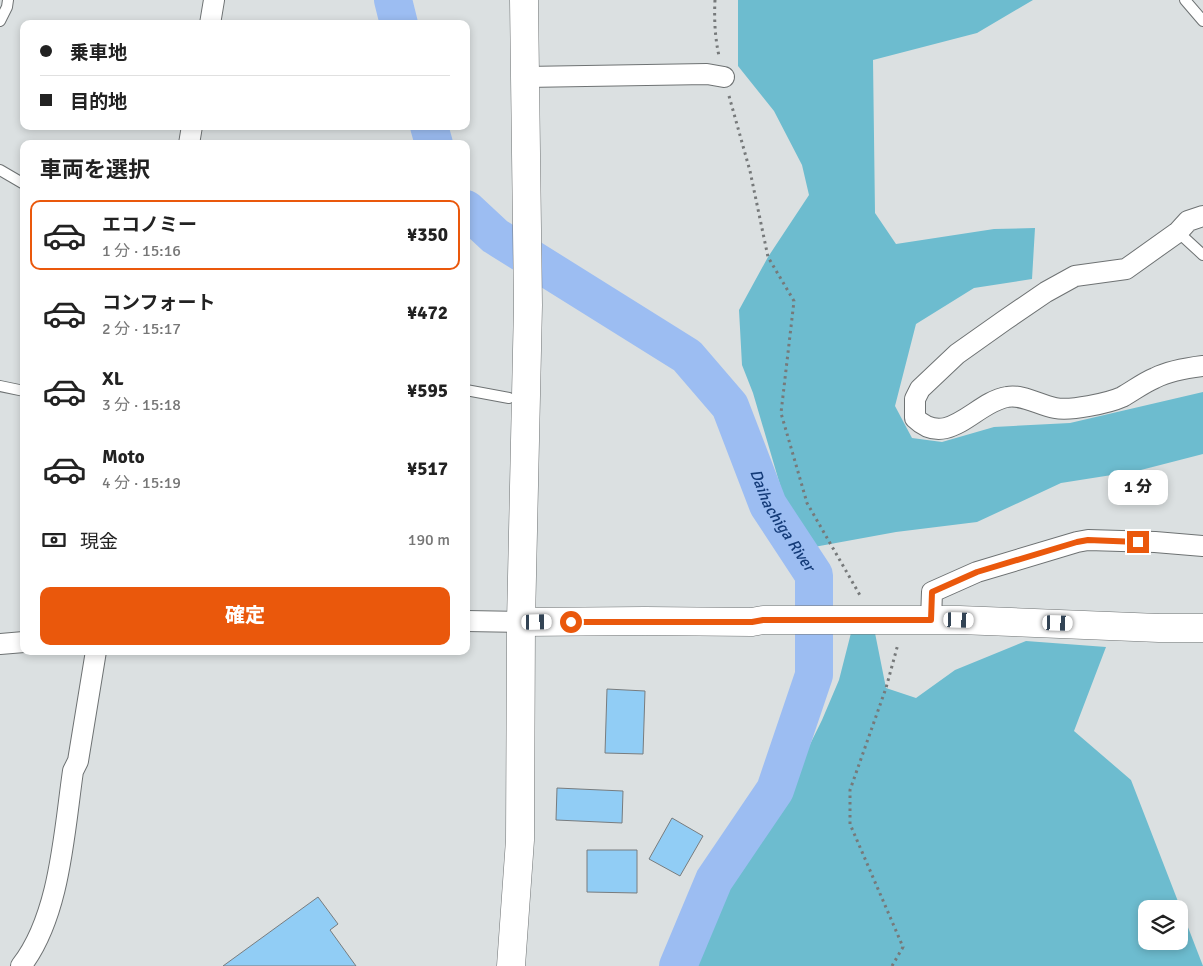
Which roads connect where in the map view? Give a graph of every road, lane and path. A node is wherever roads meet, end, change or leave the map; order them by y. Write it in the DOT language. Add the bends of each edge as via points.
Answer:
graph roads {
  1 [pos="8,0"];
  2 [pos="214,0"];
  3 [pos="524,0"];
  4 [pos="716,0"];
  5 [pos="1185,0"];
  6 [pos="211,20"];
  7 [pos="0,21"];
  8 [pos="1203,21"];
  9 [pos="525,77"];
  10 [pos="724,77"];
  11 [pos="0,170"];
  12 [pos="20,182"];
  13 [pos="1203,216"];
  14 [pos="1178,232"];
  15 [pos="1203,255"];
  16 [pos="1203,366"];
  17 [pos="0,386"];
  18 [pos="20,390"];
  19 [pos="470,391"];
  20 [pos="509,398"];
  21 [pos="1203,546"];
  22 [pos="876,620"];
  23 [pos="931,620"];
  24 [pos="470,621"];
  25 [pos="521,622"];
  26 [pos="1203,628"];
  27 [pos="20,642"];
  28 [pos="0,644"];
  29 [pos="95,655"];
  30 [pos="21,966"];
  31 [pos="512,966"];
  32 [pos="892,966"];
  1 -- 7 [label="lane"];
  2 -- 6 [label="street"];
  3 -- 9 [label="street"];
  4 -- 10 [label="path" via="716,46"];
  5 -- 8 [label="lane"];
  9 -- 10 [label="street" via="707,74"];
  9 -- 25 [label="street" via="528,306"];
  10 -- 22 [label="path" via="750,172 768,258 794,301 781,413 807,504"];
  11 -- 12 [label="lane"];
  13 -- 14 [label="street" via="1188,220"];
  14 -- 15 [label="lane"];
  14 -- 16 [label="street" via="1126,269 1075,276 1005,320 958,354 920,389 915,399 915,418 932,427 953,427 981,407 1008,396 1055,408 1096,405 1121,397 1154,378"];
  17 -- 18 [label="lane"];
  19 -- 20 [label="lane"];
  21 -- 23 [label="street" via="1077,542 977,572 932,592"];
  22 -- 23 [label="street"];
  22 -- 25 [label="street"];
  22 -- 32 [label="path" via="899,646 850,790 850,824 903,948"];
  23 -- 26 [label="street"];
  24 -- 25 [label="street"];
  25 -- 31 [label="street" via="520,840"];
  27 -- 28 [label="street"];
  29 -- 30 [label="street" via="58,873 39,938"];
}
